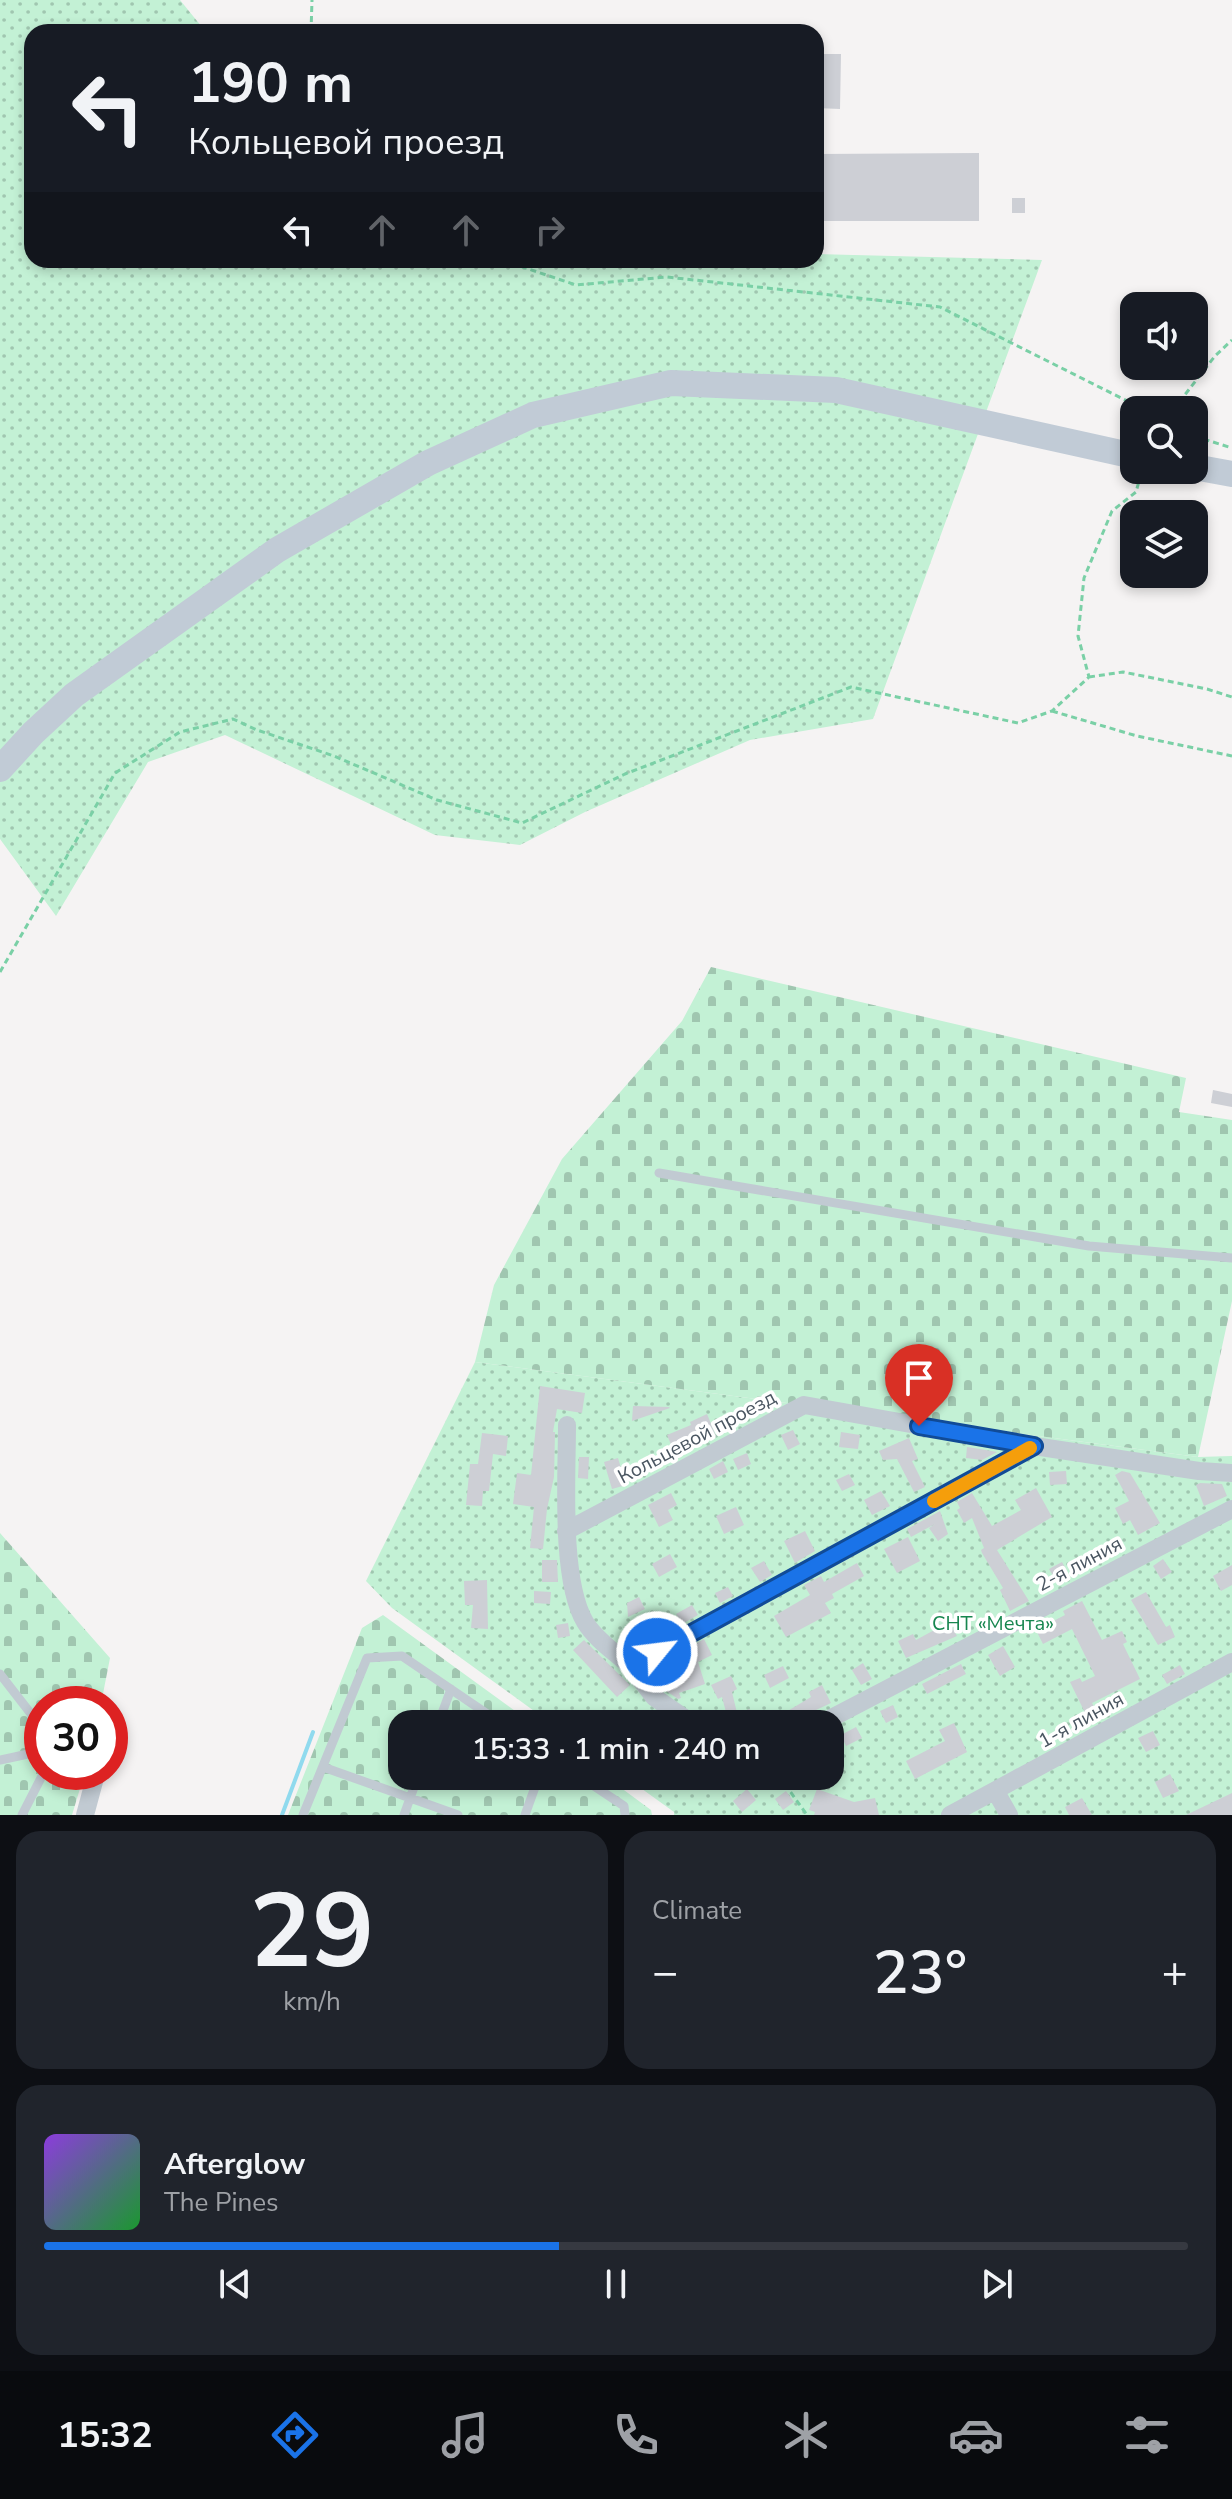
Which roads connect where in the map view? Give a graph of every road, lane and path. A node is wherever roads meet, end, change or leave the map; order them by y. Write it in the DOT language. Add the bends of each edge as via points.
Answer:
graph roads {
  1 [pos="312,0"];
  2 [pos="311,24"];
  3 [pos="526,268"];
  4 [pos="1232,340"];
  5 [pos="1184,396"];
  6 [pos="1120,397"];
  7 [pos="1208,440"];
  8 [pos="1232,448"];
  9 [pos="1120,453"];
  10 [pos="1208,470"];
  11 [pos="1232,474"];
  12 [pos="1138,484"];
  13 [pos="1089,677"];
  14 [pos="1232,697"];
  15 [pos="1052,711"];
  16 [pos="1232,756"];
  17 [pos="0,769"];
  18 [pos="0,972"];
  19 [pos="659,1173"];
  20 [pos="1232,1258"];
  21 [pos="567,1425"];
  22 [pos="1034,1446"];
  23 [pos="1232,1473"];
  24 [pos="1232,1509"];
  25 [pos="566,1531"];
  26 [pos="1232,1662"];
  27 [pos="630,1666"];
  28 [pos="0,1674"];
  29 [pos="451,1689"];
  30 [pos="24,1705"];
  31 [pos="443,1710"];
  32 [pos="482,1710"];
  33 [pos="673,1710"];
  34 [pos="844,1711"];
  35 [pos="24,1755"];
  36 [pos="0,1760"];
  37 [pos="323,1767"];
  38 [pos="35,1790"];
  39 [pos="92,1790"];
  40 [pos="413,1790"];
  41 [pos="534,1790"];
  42 [pos="600,1790"];
  43 [pos="789,1790"];
  44 [pos="996,1792"];
  45 [pos="410,1798"];
  46 [pos="22,1815"];
  47 [pos="85,1815"];
  48 [pos="303,1815"];
  49 [pos="404,1815"];
  50 [pos="458,1815"];
  51 [pos="525,1815"];
  52 [pos="625,1815"];
  53 [pos="807,1815"];
  54 [pos="950,1815"];
  55 [pos="1009,1815"];
  1 -- 2 [label="path"];
  3 -- 6 [label="path" via="576,285 667,277 940,307"];
  4 -- 5 [label="path"];
  7 -- 8 [label="path"];
  9 -- 17 [label="street" via="836,390 671,383 533,415 428,463 277,550 74,695"];
  10 -- 11 [label="street"];
  12 -- 13 [label="path" via="1136,492 1112,511 1084,578 1078,636"];
  13 -- 14 [label="path" via="1123,672"];
  13 -- 15 [label="path"];
  15 -- 16 [label="path"];
  15 -- 18 [label="path" via="1018,723 851,687 625,774 522,823 437,800 233,719 180,732 115,773"];
  19 -- 20 [label="lane" via="1089,1246"];
  21 -- 25 [label="street"];
  22 -- 23 [label="street, Кольцевой проезд"];
  22 -- 25 [label="street, Кольцевой проезд" via="804,1405"];
  22 -- 27 [label="street"];
  24 -- 34 [label="street, 2-я линия"];
  25 -- 27 [label="street" via="576,1604 586,1625"];
  26 -- 44 [label="street, 1-я линия"];
  27 -- 33 [label="street" via="654,1697"];
  28 -- 30 [label="lane"];
  29 -- 31 [label="lane"];
  29 -- 32 [label="lane"];
  29 -- 37 [label="lane" via="402,1656 367,1658"];
  35 -- 36 [label="lane"];
  37 -- 45 [label="lane"];
  37 -- 48 [label="lane"];
  38 -- 46 [label="lane"];
  39 -- 47 [label="street"];
  40 -- 45 [label="lane"];
  41 -- 51 [label="lane"];
  42 -- 52 [label="lane" via="624,1806"];
  43 -- 53 [label="path"];
  44 -- 54 [label="street, 1-я линия"];
  44 -- 55 [label="street"];
  45 -- 49 [label="lane"];
  45 -- 50 [label="lane"];
}
